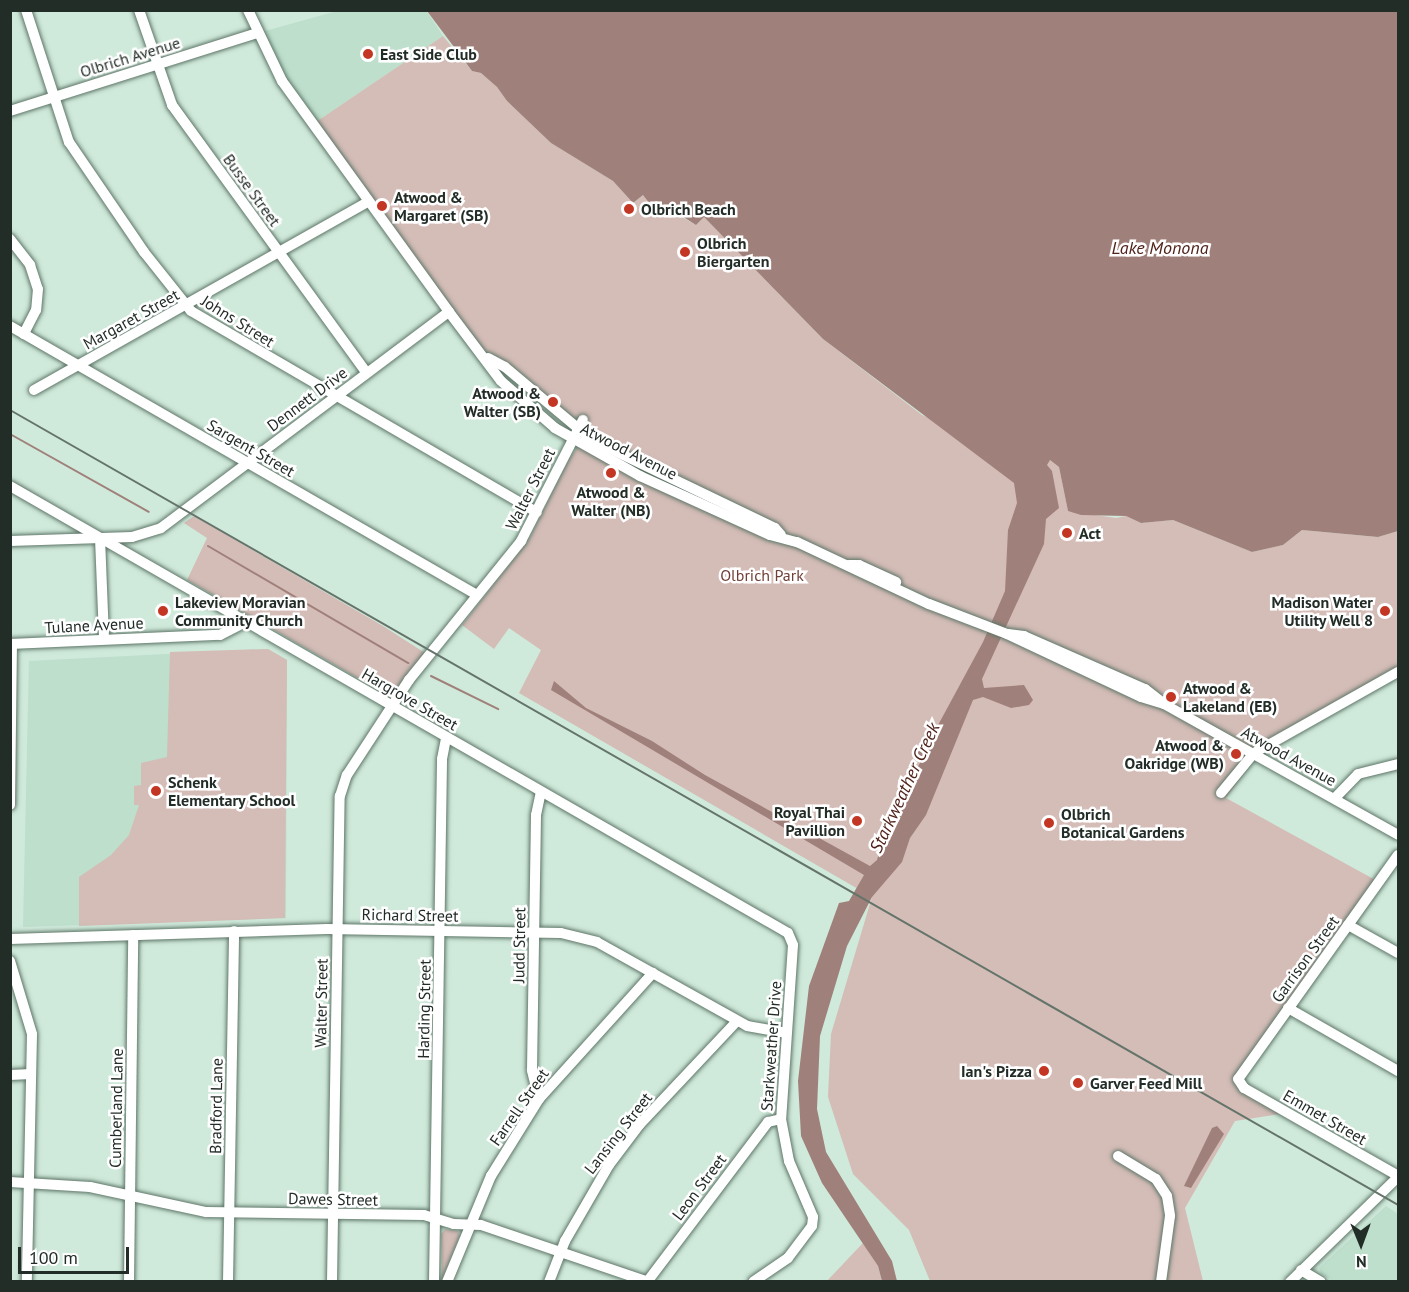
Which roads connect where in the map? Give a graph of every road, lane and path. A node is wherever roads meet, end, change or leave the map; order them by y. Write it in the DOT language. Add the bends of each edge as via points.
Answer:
graph roads {
  1 [pos="26,10"];
  2 [pos="140,10"];
  3 [pos="248,10"];
  4 [pos="258,33"];
  5 [pos="157,64"];
  6 [pos="54,97"];
  7 [pos="10,111"];
  8 [pos="368,202"];
  9 [pos="10,239"];
  10 [pos="279,253"];
  11 [pos="186,305"];
  12 [pos="448,312"];
  13 [pos="10,326"];
  14 [pos="24,334"];
  15 [pos="79,366"];
  16 [pos="367,373"];
  17 [pos="34,390"];
  18 [pos="335,396"];
  19 [pos="583,420"];
  20 [pos="574,435"];
  21 [pos="247,462"];
  22 [pos="10,486"];
  23 [pos="537,512"];
  24 [pos="100,538"];
  25 [pos="10,541"];
  26 [pos="477,595"];
  27 [pos="247,621"];
  28 [pos="104,639"];
  29 [pos="11,644"];
  30 [pos="1398,672"];
  31 [pos="391,705"];
  32 [pos="446,738"];
  33 [pos="1254,753"];
  34 [pos="11,756"];
  35 [pos="1398,764"];
  36 [pos="540,792"];
  37 [pos="1221,794"];
  38 [pos="1335,798"];
  39 [pos="10,805"];
  40 [pos="1398,835"];
  41 [pos="1398,855"];
  42 [pos="1348,925"];
  43 [pos="337,929"];
  44 [pos="234,931"];
  45 [pos="440,931"];
  46 [pos="535,932"];
  47 [pos="133,935"];
  48 [pos="10,939"];
  49 [pos="792,939"];
  50 [pos="1398,953"];
  51 [pos="11,964"];
  52 [pos="653,973"];
  53 [pos="1288,1008"];
  54 [pos="737,1021"];
  55 [pos="785,1033"];
  56 [pos="1398,1071"];
  57 [pos="10,1074"];
  58 [pos="31,1074"];
  59 [pos="1239,1082"];
  60 [pos="539,1099"];
  61 [pos="781,1119"];
  62 [pos="1119,1156"];
  63 [pos="1398,1177"];
  64 [pos="10,1182"];
  65 [pos="29,1182"];
  66 [pos="130,1197"];
  67 [pos="229,1213"];
  68 [pos="333,1214"];
  69 [pos="435,1219"];
  70 [pos="470,1224"];
  71 [pos="560,1251"];
  72 [pos="1301,1270"];
  73 [pos="27,1281"];
  74 [pos="129,1281"];
  75 [pos="228,1281"];
  76 [pos="332,1281"];
  77 [pos="434,1281"];
  78 [pos="447,1281"];
  79 [pos="549,1281"];
  80 [pos="648,1281"];
  81 [pos="753,1281"];
  82 [pos="1161,1281"];
  83 [pos="1290,1281"];
  84 [pos="1321,1281"];
  1 -- 6 [label="street, Johns Street"];
  2 -- 5 [label="street, Busse Street"];
  3 -- 4 [label="street, Atwood Avenue"];
  4 -- 5 [label="street, Olbrich Avenue"];
  4 -- 8 [label="street, Atwood Avenue" via="282,81"];
  5 -- 6 [label="street, Olbrich Avenue"];
  5 -- 10 [label="street, Busse Street" via="172,105"];
  6 -- 7 [label="street, Olbrich Avenue"];
  6 -- 11 [label="street, Johns Street" via="63,126 83,165"];
  8 -- 10 [label="street, Margaret Street"];
  8 -- 12 [label="street, Atwood Avenue"];
  9 -- 14 [label="street" via="30,265 38,289 36,310"];
  10 -- 11 [label="street, Margaret Street"];
  10 -- 16 [label="street, Busse Street"];
  11 -- 15 [label="street, Margaret Street"];
  11 -- 18 [label="street, Johns Street" via="198,316"];
  12 -- 16 [label="street, Dennett Drive"];
  12 -- 20 [label="street, Atwood Avenue" via="487,358 505,367"];
  13 -- 14 [label="street, Sargent Street"];
  14 -- 15 [label="street, Sargent Street"];
  15 -- 17 [label="street, Margaret Street"];
  15 -- 21 [label="street, Sargent Street"];
  16 -- 18 [label="street, Dennett Drive"];
  18 -- 21 [label="street, Dennett Drive"];
  18 -- 23 [label="street, Johns Street"];
  19 -- 20 [label="street, Walter Street"];
  20 -- 23 [label="street, Walter Street"];
  20 -- 33 [label="street, Atwood Avenue" via="775,528 781,535 849,565 866,577 1164,704"];
  21 -- 24 [label="street, Dennett Drive" via="161,528 132,537"];
  21 -- 26 [label="street, Sargent Street"];
  22 -- 24 [label="street, Hargrove Street"];
  23 -- 26 [label="street, Walter Street" via="514,550"];
  24 -- 25 [label="street, Dennett Drive"];
  24 -- 27 [label="street, Hargrove Street"];
  24 -- 28 [label="street"];
  26 -- 31 [label="street, Walter Street"];
  27 -- 28 [label="street, Tulane Avenue" via="220,635"];
  27 -- 31 [label="street, Hargrove Street"];
  28 -- 29 [label="street, Tulane Avenue"];
  29 -- 34 [label="street"];
  30 -- 33 [label="street"];
  31 -- 32 [label="street, Hargrove Street"];
  31 -- 43 [label="street, Walter Street" via="347,775 339,800"];
  32 -- 36 [label="street, Hargrove Street"];
  32 -- 45 [label="street, Harding Street" via="442,759"];
  33 -- 37 [label="street"];
  33 -- 38 [label="street, Atwood Avenue"];
  34 -- 39 [label="street"];
  35 -- 38 [label="street" via="1358,774"];
  36 -- 46 [label="street, Judd Street" via="536,815"];
  36 -- 49 [label="street, Hargrove Street" via="788,933"];
  38 -- 40 [label="street, Atwood Avenue"];
  41 -- 42 [label="street, Garrison Street"];
  42 -- 50 [label="street"];
  42 -- 53 [label="street, Garrison Street"];
  43 -- 44 [label="street, Richard Street"];
  43 -- 45 [label="street, Richard Street"];
  43 -- 68 [label="street, Walter Street"];
  44 -- 47 [label="street, Richard Street"];
  44 -- 67 [label="street, Bradford Lane"];
  45 -- 46 [label="street, Richard Street"];
  45 -- 69 [label="street, Harding Street"];
  46 -- 52 [label="street, Richard Street" via="592,940"];
  46 -- 60 [label="street, Judd Street" via="532,1070"];
  47 -- 48 [label="street, Richard Street"];
  47 -- 66 [label="street, Cumberland Lane"];
  49 -- 55 [label="street, Starkweather Drive"];
  51 -- 58 [label="street" via="32,1034"];
  52 -- 54 [label="street, Richard Street"];
  52 -- 60 [label="street, Farrell Street"];
  53 -- 56 [label="street"];
  53 -- 59 [label="street, Garrison Street" via="1241,1072"];
  54 -- 55 [label="street, Richard Street"];
  54 -- 71 [label="street, Lansing Street" via="625,1144 597,1183"];
  55 -- 61 [label="street, Starkweather Drive"];
  57 -- 58 [label="street"];
  58 -- 65 [label="street"];
  59 -- 63 [label="street, Emmet Street"];
  60 -- 70 [label="street, Farrell Street" via="491,1176"];
  61 -- 80 [label="street, Leon Street" via="768,1122"];
  61 -- 81 [label="street, Starkweather Drive" via="789,1161 813,1221 806,1237 788,1258"];
  62 -- 82 [label="street" via="1156,1179 1167,1196 1170,1216"];
  63 -- 72 [label="street"];
  64 -- 65 [label="street, Dawes Street"];
  65 -- 66 [label="street, Dawes Street" via="90,1187"];
  65 -- 73 [label="street"];
  66 -- 67 [label="street, Dawes Street" via="169,1207"];
  66 -- 74 [label="street, Cumberland Lane"];
  67 -- 68 [label="street, Dawes Street"];
  67 -- 75 [label="street, Bradford Lane"];
  68 -- 69 [label="street, Dawes Street" via="424,1215"];
  68 -- 76 [label="street, Walter Street"];
  69 -- 70 [label="street, Dawes Street"];
  69 -- 77 [label="street, Harding Street"];
  70 -- 71 [label="street, Dawes Street"];
  70 -- 78 [label="street, Farrell Street"];
  71 -- 79 [label="street, Lansing Street"];
  71 -- 80 [label="street, Dawes Street"];
  72 -- 83 [label="street"];
  72 -- 84 [label="street"];
}
